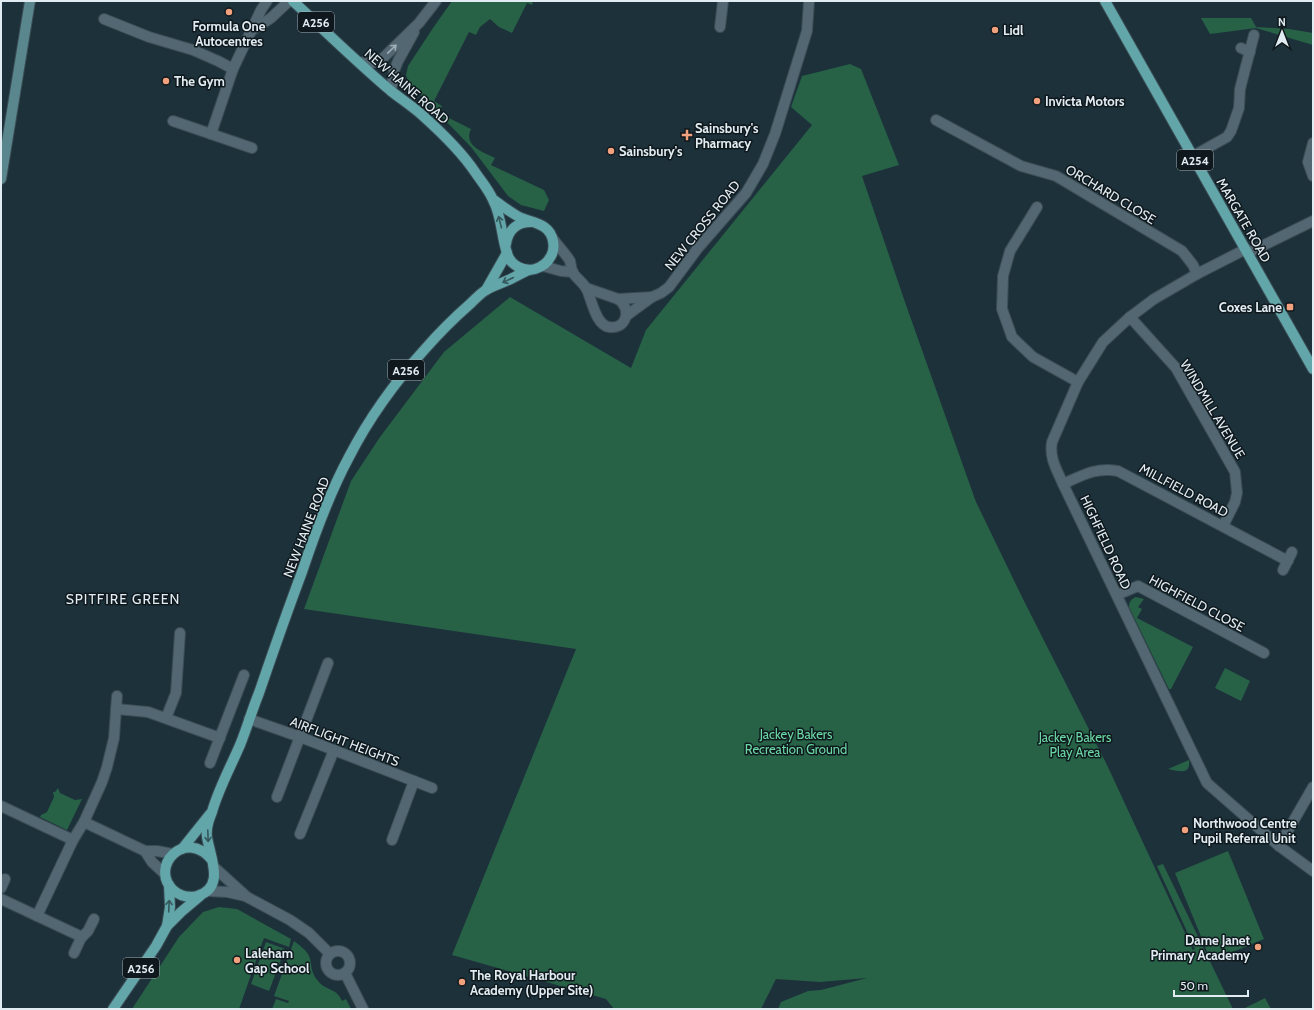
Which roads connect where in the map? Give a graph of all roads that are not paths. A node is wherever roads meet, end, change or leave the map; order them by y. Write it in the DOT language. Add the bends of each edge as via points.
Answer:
graph roads {
  1 [pos="30,1"];
  2 [pos="267,1"];
  3 [pos="289,1"];
  4 [pos="293,1"];
  5 [pos="436,1"];
  6 [pos="723,1"];
  7 [pos="809,1"];
  8 [pos="1105,1"];
  9 [pos="104,19"];
  10 [pos="419,23"];
  11 [pos="720,27"];
  12 [pos="252,31"];
  13 [pos="1254,35"];
  14 [pos="359,62"];
  15 [pos="233,69"];
  16 [pos="391,91"];
  17 [pos="936,120"];
  18 [pos="173,121"];
  19 [pos="211,134"];
  20 [pos="1313,143"];
  21 [pos="252,148"];
  22 [pos="1193,156"];
  23 [pos="1313,176"];
  24 [pos="1,179"];
  25 [pos="494,200"];
  26 [pos="1037,207"];
  27 [pos="1313,221"];
  28 [pos="537,223"];
  29 [pos="553,239"];
  30 [pos="506,249"];
  31 [pos="1247,251"];
  32 [pos="543,266"];
  33 [pos="529,270"];
  34 [pos="573,272"];
  35 [pos="1197,274"];
  36 [pos="586,288"];
  37 [pos="486,290"];
  38 [pos="652,297"];
  39 [pos="615,298"];
  40 [pos="596,312"];
  41 [pos="626,316"];
  42 [pos="1130,317"];
  43 [pos="1313,369"];
  44 [pos="1078,382"];
  45 [pos="1063,484"];
  46 [pos="1223,526"];
  47 [pos="1288,561"];
  48 [pos="1116,595"];
  49 [pos="180,633"];
  50 [pos="1264,653"];
  51 [pos="328,663"];
  52 [pos="244,675"];
  53 [pos="117,696"];
  54 [pos="116,709"];
  55 [pos="166,718"];
  56 [pos="249,719"];
  57 [pos="300,737"];
  58 [pos="220,738"];
  59 [pos="334,750"];
  60 [pos="210,763"];
  61 [pos="414,781"];
  62 [pos="1313,787"];
  63 [pos="432,788"];
  64 [pos="277,797"];
  65 [pos="1,806"];
  66 [pos="212,812"];
  67 [pos="84,822"];
  68 [pos="300,834"];
  69 [pos="73,840"];
  70 [pos="392,840"];
  71 [pos="1278,846"];
  72 [pos="182,849"];
  73 [pos="145,851"];
  74 [pos="173,854"];
  75 [pos="214,864"];
  76 [pos="1313,871"];
  77 [pos="165,874"];
  78 [pos="169,885"];
  79 [pos="2,886"];
  80 [pos="205,893"];
  81 [pos="247,897"];
  82 [pos="1,899"];
  83 [pos="37,916"];
  84 [pos="94,920"];
  85 [pos="167,926"];
  86 [pos="82,937"];
  87 [pos="74,953"];
  88 [pos="330,954"];
  89 [pos="345,973"];
  90 [pos="113,1009"];
  91 [pos="364,1009"];
  1 -- 24 [label="street"];
  2 -- 12 [label="street"];
  3 -- 12 [label="street"];
  4 -- 14 [label="main road, NEW HAINE ROAD / A256"];
  5 -- 10 [label="street"];
  6 -- 11 [label="street"];
  7 -- 38 [label="street, NEW CROSS ROAD" via="807,31 763,164 746,193 698,248 669,287"];
  8 -- 22 [label="main road, MARGATE ROAD / A254"];
  9 -- 15 [label="street" via="149,37 193,50"];
  14 -- 10 [label="street, one-way" via="370,64 383,58"];
  10 -- 16 [label="street" via="398,61"];
  12 -- 15 [label="street"];
  13 -- 22 [label="street" via="1246,50 1239,108 1231,130 1226,137"];
  14 -- 16 [label="main road, NEW HAINE ROAD / A256"];
  15 -- 19 [label="street"];
  16 -- 25 [label="main road, NEW HAINE ROAD / A256" via="421,114 466,160"];
  17 -- 35 [label="street, ORCHARD CLOSE" via="1021,166 1056,176 1182,251"];
  18 -- 19 [label="street"];
  19 -- 21 [label="street"];
  20 -- 23 [label="street" via="1308,162"];
  22 -- 31 [label="main road, MARGATE ROAD / A254"];
  25 -- 28 [label="main road, NEW HAINE ROAD / A256" via="520,217"];
  30 -- 25 [label="main road, NEW HAINE ROAD / A256, one-way"];
  26 -- 44 [label="street" via="1010,251 1003,276 1002,310 1012,337 1033,357"];
  27 -- 31 [label="street"];
  28 -- 29 [label="main road, NEW HAINE ROAD / A256" via="544,226"];
  28 -- 30 [label="main road, NEW HAINE ROAD / A256" via="522,223 510,231"];
  29 -- 32 [label="main road" via="552,254"];
  29 -- 34 [label="street, NEW CROSS ROAD" via="569,260"];
  30 -- 33 [label="main road, NEW HAINE ROAD / A256" via="515,265"];
  30 -- 37 [label="main road, NEW HAINE ROAD / A256"];
  31 -- 35 [label="street, HIGHFIELD ROAD"];
  31 -- 43 [label="main road, MARGATE ROAD / A254"];
  32 -- 33 [label="main road, NEW HAINE ROAD / A256"];
  32 -- 34 [label="street"];
  33 -- 37 [label="main road, NEW HAINE ROAD / A256, one-way"];
  34 -- 36 [label="street, NEW CROSS ROAD"];
  35 -- 42 [label="street, HIGHFIELD ROAD" via="1154,299"];
  36 -- 39 [label="street, NEW CROSS ROAD"];
  36 -- 40 [label="street, NEW CROSS ROAD"];
  37 -- 56 [label="main road, NEW HAINE ROAD / A256" via="438,333 401,376 349,456 326,506"];
  38 -- 39 [label="street, NEW CROSS ROAD"];
  38 -- 41 [label="street, NEW CROSS ROAD"];
  39 -- 40 [label="street" via="608,298 600,303"];
  39 -- 41 [label="street" via="625,306"];
  40 -- 41 [label="street, NEW CROSS ROAD" via="599,321 612,328 621,324"];
  42 -- 44 [label="street, HIGHFIELD ROAD" via="1103,342"];
  42 -- 46 [label="street, WINDMILL AVENUE" via="1176,368 1236,472 1236,498"];
  44 -- 45 [label="street, HIGHFIELD ROAD" via="1052,442 1052,459"];
  45 -- 46 [label="street, MILLFIELD ROAD" via="1093,471 1118,471"];
  45 -- 48 [label="street, HIGHFIELD ROAD"];
  46 -- 47 [label="street, MILLFIELD ROAD"];
  48 -- 50 [label="street, HIGHFIELD CLOSE" via="1138,586"];
  48 -- 71 [label="street, HIGHFIELD ROAD" via="1208,783"];
  49 -- 55 [label="street" via="176,693"];
  51 -- 57 [label="street"];
  52 -- 58 [label="street"];
  53 -- 54 [label="street"];
  54 -- 55 [label="street" via="148,712"];
  54 -- 67 [label="street" via="114,738 107,767"];
  55 -- 58 [label="street"];
  56 -- 57 [label="street, AIRFLIGHT HEIGHTS"];
  56 -- 66 [label="main road, NEW HAINE ROAD / A256"];
  57 -- 59 [label="street, AIRFLIGHT HEIGHTS"];
  57 -- 64 [label="street"];
  58 -- 60 [label="street"];
  59 -- 61 [label="street, AIRFLIGHT HEIGHTS"];
  59 -- 68 [label="street"];
  61 -- 63 [label="street, AIRFLIGHT HEIGHTS"];
  61 -- 70 [label="street"];
  62 -- 71 [label="street"];
  65 -- 69 [label="street"];
  66 -- 72 [label="main road, NEW HAINE ROAD / A256"];
  66 -- 75 [label="main road, NEW HAINE ROAD / A256, one-way" via="207,834"];
  67 -- 69 [label="street"];
  67 -- 73 [label="street"];
  69 -- 83 [label="street"];
  71 -- 76 [label="street, HIGHFIELD ROAD"];
  72 -- 74 [label="main road, NEW HAINE ROAD"];
  72 -- 75 [label="main road" via="199,849 207,854"];
  73 -- 74 [label="street"];
  73 -- 77 [label="street"];
  74 -- 77 [label="main road"];
  75 -- 80 [label="main road, NEW HAINE ROAD" via="214,881"];
  75 -- 81 [label="street"];
  77 -- 78 [label="main road, NEW HAINE ROAD"];
  78 -- 80 [label="main road" via="180,895 188,897"];
  85 -- 78 [label="main road, NEW HAINE ROAD / A256, one-way" via="170,907"];
  79 -- 82 [label="street"];
  80 -- 81 [label="street" via="227,892"];
  80 -- 85 [label="main road, NEW HAINE ROAD / A256"];
  81 -- 88 [label="street" via="309,933"];
  82 -- 83 [label="street"];
  83 -- 86 [label="street"];
  84 -- 86 [label="street"];
  85 -- 90 [label="main road, NEW HAINE ROAD / A256"];
  86 -- 87 [label="street"];
  88 -- 89 [label="street" via="326,961 330,972 337,975"];
  88 -- 89 [label="street" via="341,951 348,956 350,967"];
  89 -- 91 [label="street"];
}
